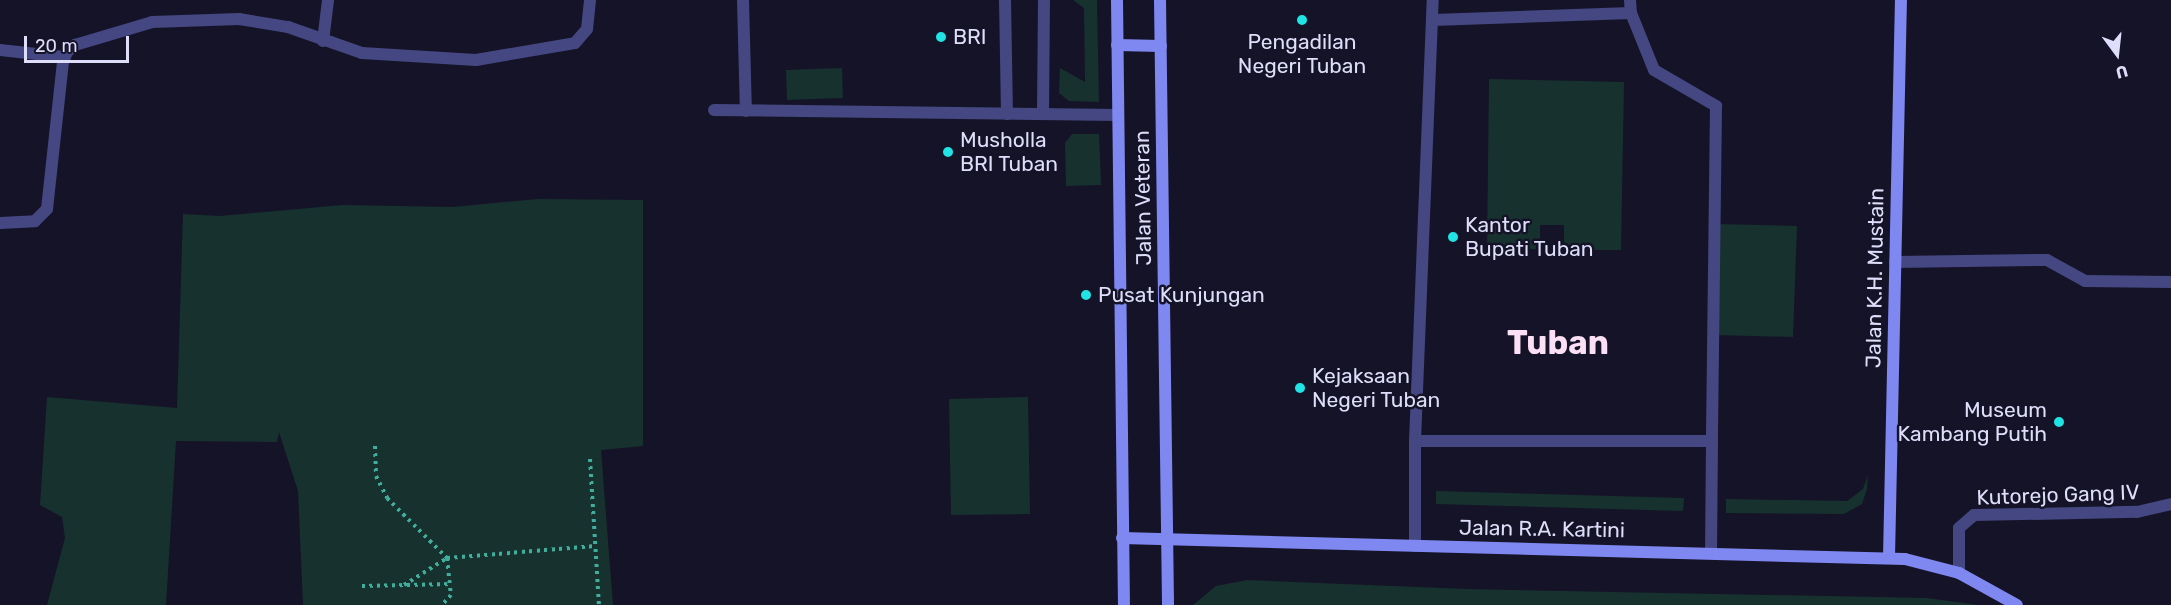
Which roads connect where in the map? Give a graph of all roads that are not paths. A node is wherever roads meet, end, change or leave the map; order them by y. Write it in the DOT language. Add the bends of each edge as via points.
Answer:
graph roads {
  1 [pos="328,0"];
  2 [pos="590,0"];
  3 [pos="743,0"];
  4 [pos="1005,0"];
  5 [pos="1044,0"];
  6 [pos="1117,0"];
  7 [pos="1160,0"];
  8 [pos="1433,0"];
  9 [pos="1630,0"];
  10 [pos="1901,0"];
  11 [pos="1631,13"];
  12 [pos="1433,20"];
  13 [pos="323,41"];
  14 [pos="1117,45"];
  15 [pos="1161,46"];
  16 [pos="0,50"];
  17 [pos="64,57"];
  18 [pos="714,110"];
  19 [pos="746,111"];
  20 [pos="1007,114"];
  21 [pos="1043,114"];
  22 [pos="1118,115"];
  23 [pos="0,223"];
  24 [pos="1895,262"];
  25 [pos="2171,282"];
  26 [pos="1415,441"];
  27 [pos="1712,441"];
  28 [pos="2171,504"];
  29 [pos="1122,538"];
  30 [pos="1166,539"];
  31 [pos="1415,546"];
  32 [pos="1711,553"];
  33 [pos="1889,557"];
  34 [pos="1959,573"];
  35 [pos="1124,605"];
  36 [pos="1168,605"];
  37 [pos="2017,605"];
  1 -- 13 [label="street"];
  2 -- 13 [label="street" via="587,28 581,39 538,52 435,60 362,53"];
  3 -- 19 [label="street"];
  4 -- 20 [label="street"];
  5 -- 21 [label="street"];
  6 -- 14 [label="street, Jalan Veteran"];
  7 -- 15 [label="street, Jalan Veteran"];
  8 -- 12 [label="street"];
  9 -- 11 [label="street"];
  10 -- 24 [label="street, Jalan K.H. Mustain"];
  11 -- 12 [label="street"];
  11 -- 27 [label="street" via="1654,70 1716,106"];
  12 -- 26 [label="street"];
  13 -- 17 [label="street" via="259,20 178,20 108,34 75,45"];
  14 -- 15 [label="street"];
  14 -- 22 [label="street, Jalan Veteran"];
  15 -- 30 [label="street, Jalan Veteran"];
  16 -- 17 [label="street"];
  17 -- 23 [label="street" via="47,209 35,221"];
  18 -- 19 [label="street"];
  19 -- 20 [label="street"];
  20 -- 21 [label="street"];
  21 -- 22 [label="street"];
  22 -- 29 [label="street, Jalan Veteran"];
  24 -- 25 [label="street" via="2047,260 2085,281"];
  24 -- 33 [label="street, Jalan K.H. Mustain"];
  26 -- 27 [label="street"];
  26 -- 31 [label="street"];
  27 -- 32 [label="street"];
  28 -- 34 [label="street, Kutorejo Gang IV" via="2137,512 1974,515 1959,528"];
  29 -- 30 [label="street, Jalan R.A. Kartini"];
  29 -- 35 [label="street, Jalan Veteran"];
  30 -- 31 [label="street, Jalan R.A. Kartini"];
  30 -- 36 [label="street, Jalan Veteran"];
  31 -- 32 [label="street, Jalan R.A. Kartini"];
  32 -- 33 [label="street, Jalan R.A. Kartini"];
  33 -- 34 [label="street, Jalan R.A. Kartini" via="1918,560"];
  34 -- 37 [label="street, Jalan R.A. Kartini"];
}
